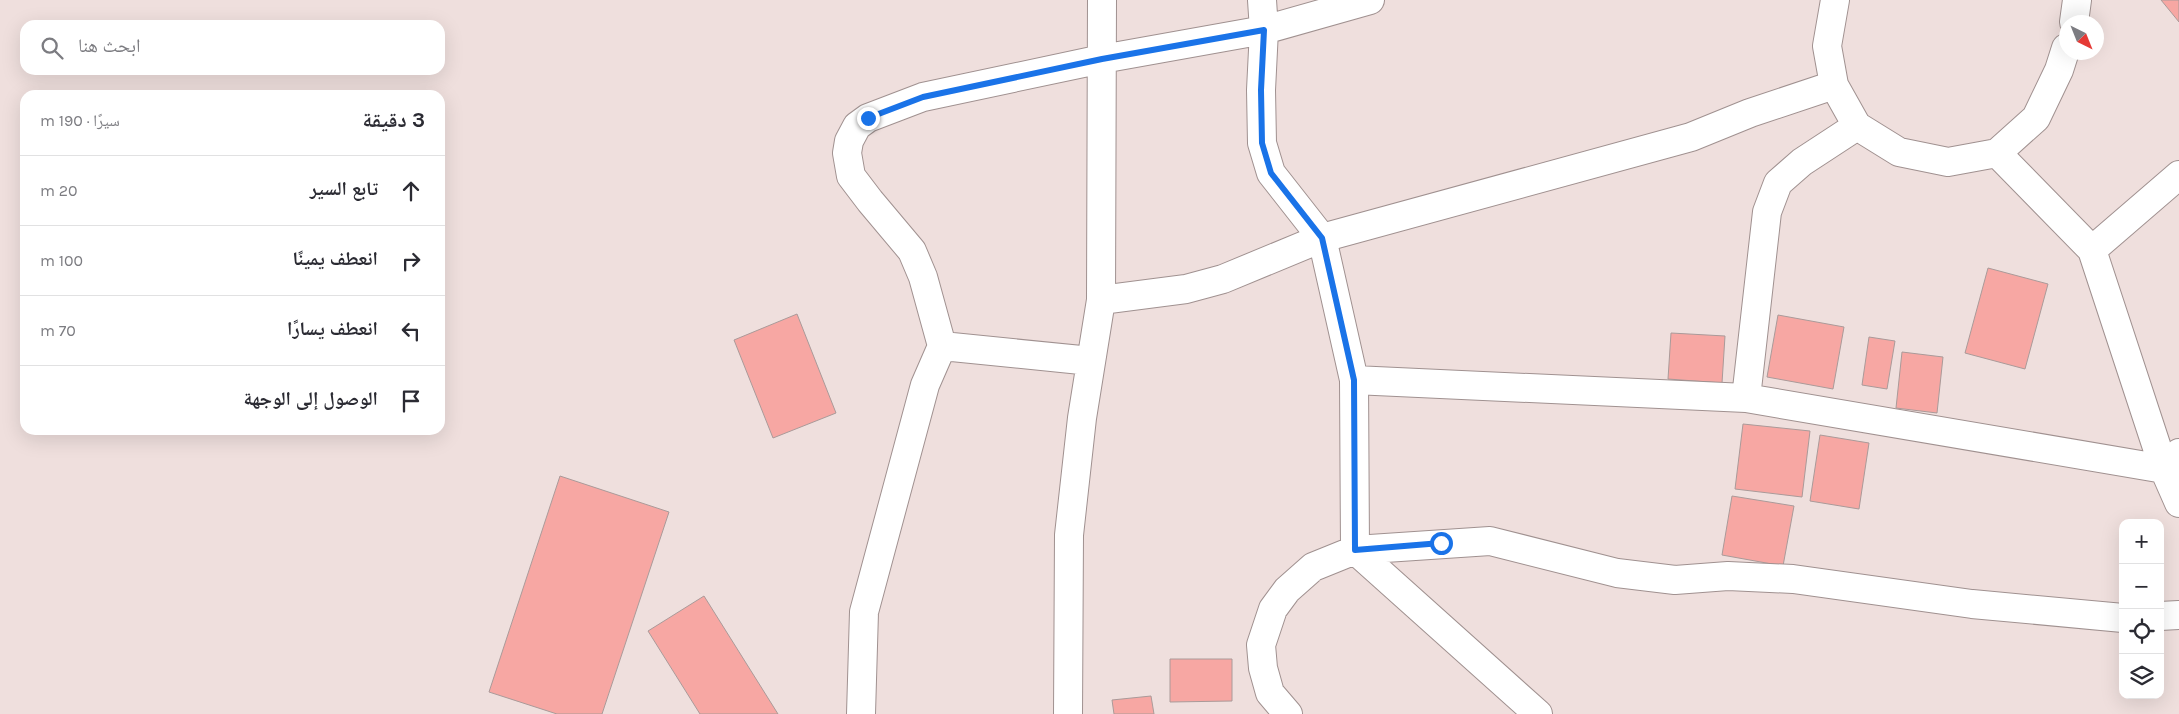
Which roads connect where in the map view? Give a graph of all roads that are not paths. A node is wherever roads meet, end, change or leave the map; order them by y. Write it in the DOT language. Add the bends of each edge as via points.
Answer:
graph roads {
  1 [pos="1102,0"];
  2 [pos="1262,0"];
  3 [pos="1370,0"];
  4 [pos="1835,0"];
  5 [pos="2077,0"];
  6 [pos="2077,15"];
  7 [pos="1264,30"];
  8 [pos="1102,59"];
  9 [pos="2062,60"];
  10 [pos="1834,84"];
  11 [pos="1857,126"];
  12 [pos="1997,153"];
  13 [pos="2179,175"];
  14 [pos="1322,238"];
  15 [pos="2092,250"];
  16 [pos="1101,300"];
  17 [pos="942,346"];
  18 [pos="1091,361"];
  19 [pos="1354,380"];
  20 [pos="1746,398"];
  21 [pos="2172,461"];
  22 [pos="2179,503"];
  23 [pos="1355,550"];
  24 [pos="2179,615"];
  25 [pos="2164,616"];
  26 [pos="2119,618"];
  27 [pos="861,714"];
  28 [pos="1068,714"];
  29 [pos="1288,714"];
  30 [pos="1538,714"];
  1 -- 8 [label="street"];
  2 -- 7 [label="street"];
  3 -- 7 [label="street"];
  4 -- 10 [label="street" via="1827,46"];
  5 -- 6 [label="street"];
  7 -- 8 [label="street"];
  7 -- 14 [label="street" via="1262,143 1271,173"];
  8 -- 16 [label="street"];
  8 -- 17 [label="street" via="923,97 868,118 857,126 847,153 851,176 912,251 923,277"];
  9 -- 12 [label="street" via="2036,118"];
  10 -- 11 [label="street"];
  10 -- 14 [label="street" via="1691,137"];
  11 -- 12 [label="street" via="1899,152 1948,162"];
  11 -- 20 [label="street" via="1802,162 1778,183 1767,212"];
  12 -- 15 [label="street"];
  13 -- 15 [label="street"];
  14 -- 16 [label="street" via="1223,279 1186,288"];
  14 -- 19 [label="street"];
  15 -- 21 [label="street"];
  16 -- 18 [label="street"];
  17 -- 18 [label="street"];
  17 -- 27 [label="street" via="925,385 864,612"];
  18 -- 28 [label="street" via="1070,535"];
  19 -- 20 [label="street"];
  19 -- 23 [label="street"];
  20 -- 21 [label="street"];
  21 -- 22 [label="street"];
  23 -- 26 [label="street" via="1490,541 1617,573 1675,580 1728,576 1793,580 1972,604"];
  23 -- 29 [label="street" via="1313,567 1287,590 1273,610 1261,645 1263,668 1270,693"];
  23 -- 30 [label="street"];
  24 -- 25 [label="street"];
}
